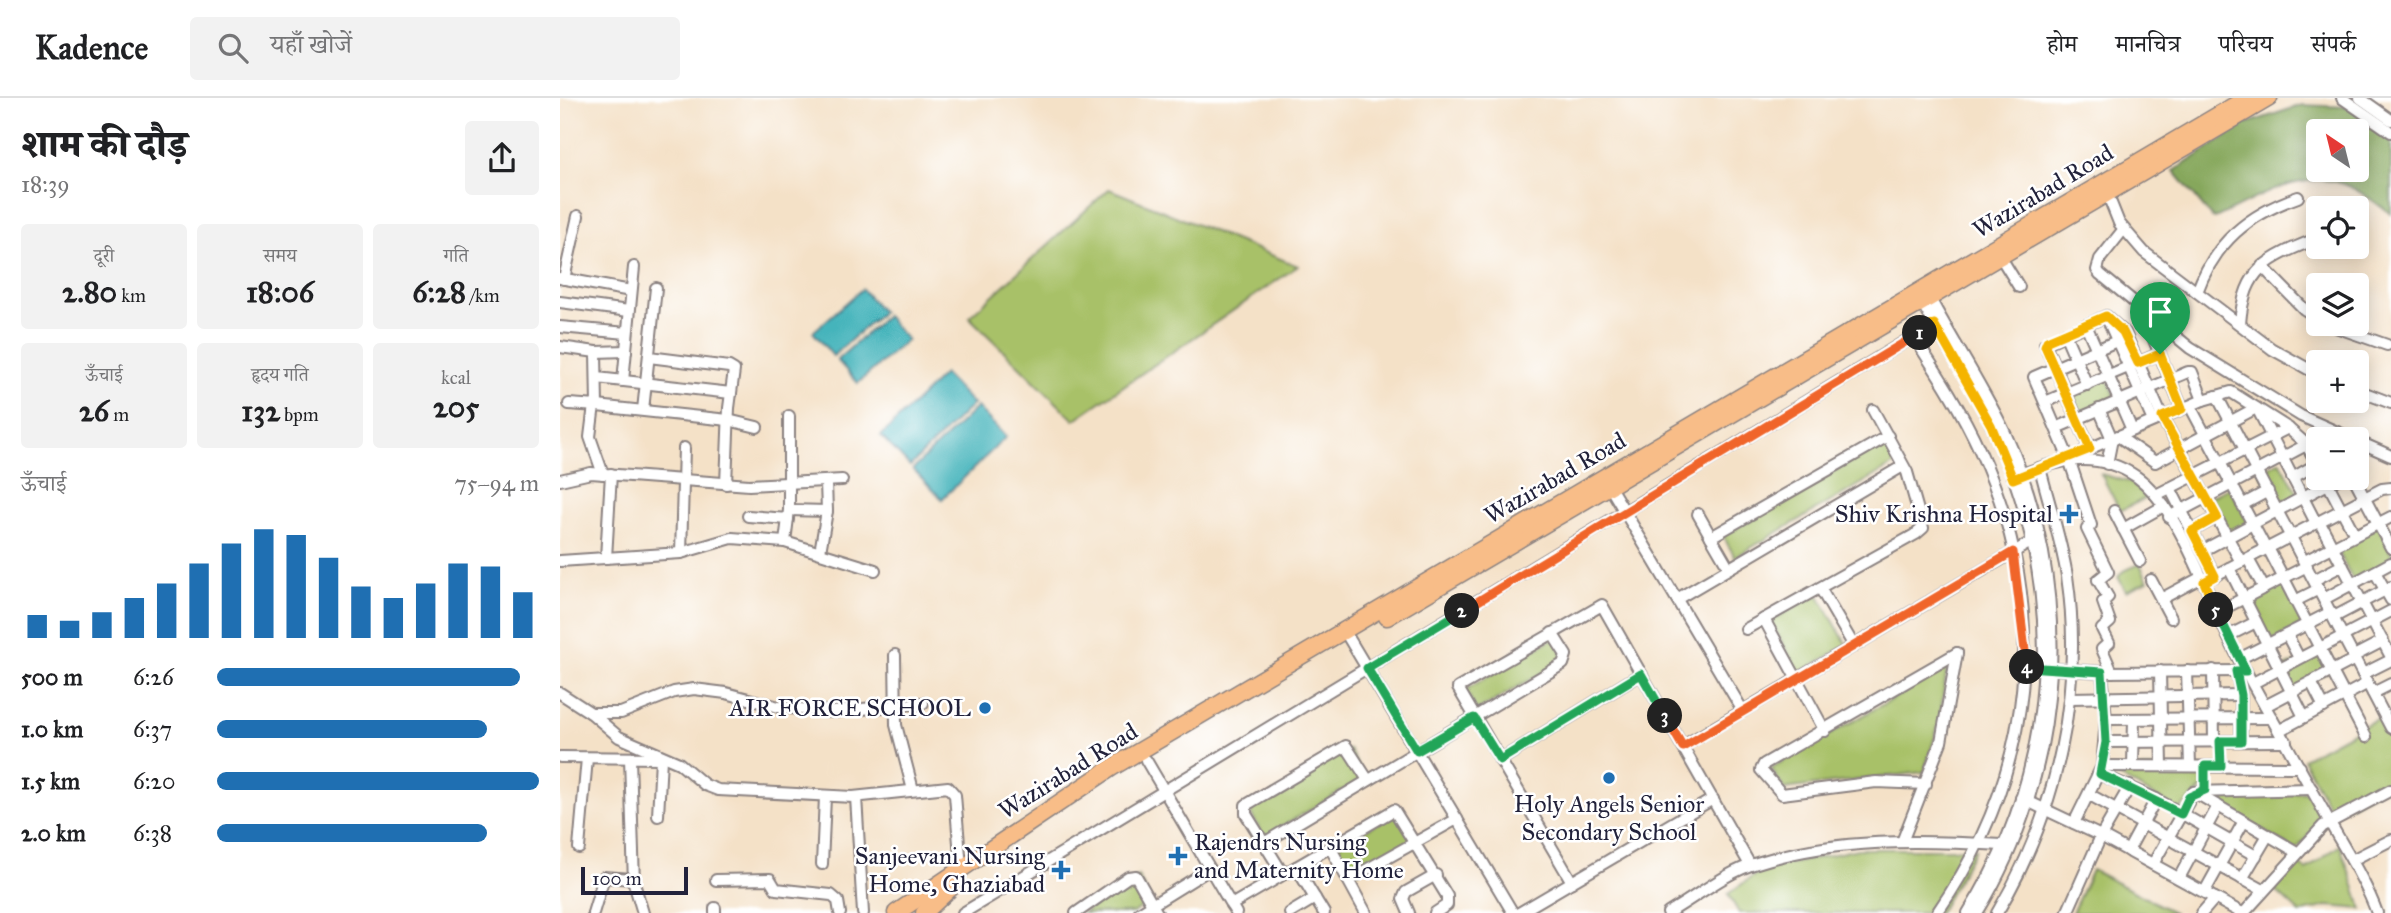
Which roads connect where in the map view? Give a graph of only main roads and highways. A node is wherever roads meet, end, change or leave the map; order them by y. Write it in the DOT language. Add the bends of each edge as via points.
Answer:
graph roads {
  1 [pos="2246,98"];
  2 [pos="2269,98"];
  3 [pos="1923,295"];
  4 [pos="1347,634"];
  5 [pos="896,913"];
  6 [pos="923,913"];
  1 -- 3 [label="highway, Wazirabad Road"];
  2 -- 3 [label="highway, Wazirabad Road" via="2000,256"];
  3 -- 4 [label="highway, Wazirabad Road"];
  3 -- 4 [label="highway, Wazirabad Road" via="1610,486"];
  4 -- 5 [label="highway, Wazirabad Road" via="1111,768"];
  4 -- 6 [label="highway, Wazirabad Road" via="948,888"];
}
